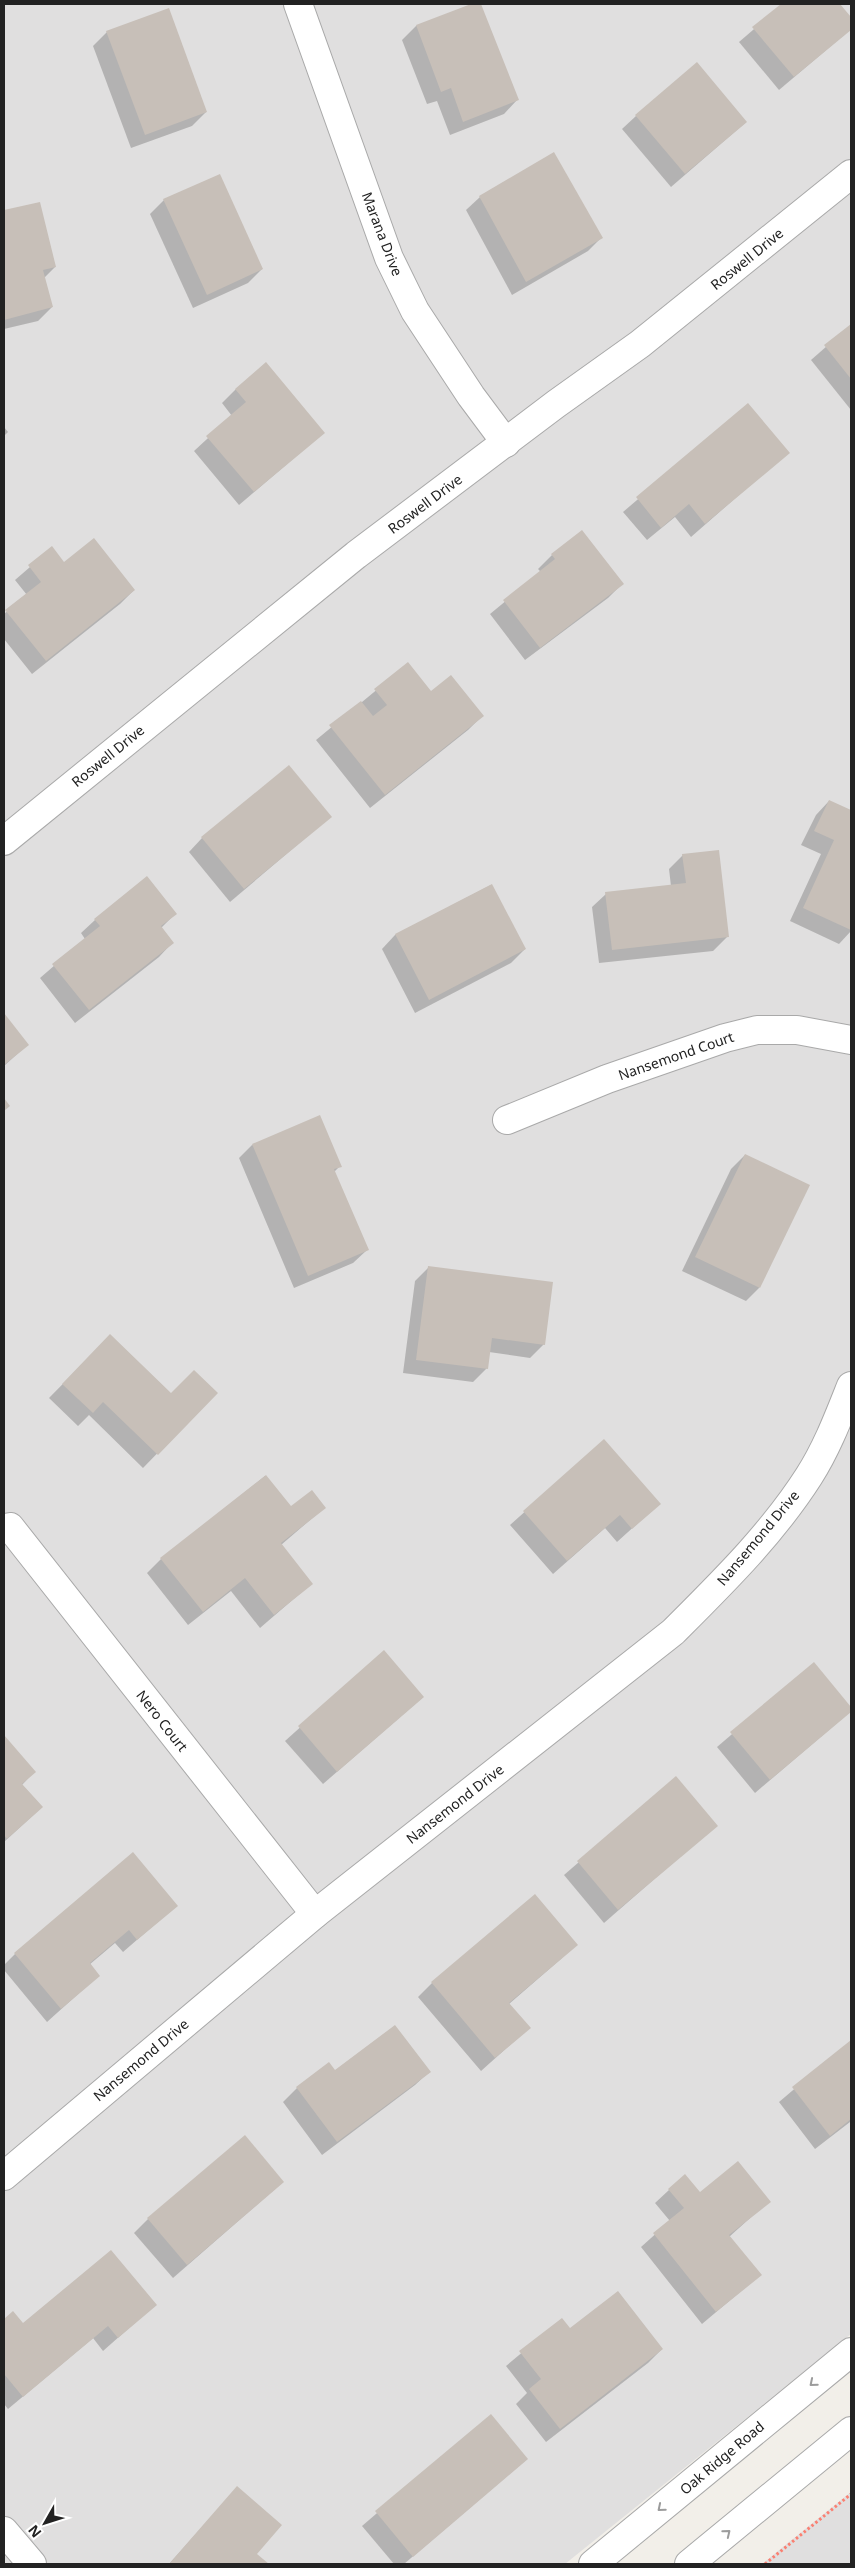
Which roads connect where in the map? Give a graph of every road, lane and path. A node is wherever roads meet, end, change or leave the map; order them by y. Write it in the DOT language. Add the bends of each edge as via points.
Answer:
graph roads {
  1 [pos="298,4"];
  2 [pos="851,174"];
  3 [pos="506,443"];
  4 [pos="4,841"];
  5 [pos="851,1040"];
  6 [pos="507,1120"];
  7 [pos="851,1386"];
  8 [pos="10,1527"];
  9 [pos="315,1914"];
  10 [pos="4,2176"];
  11 [pos="851,2352"];
  12 [pos="851,2432"];
  13 [pos="851,2494"];
  14 [pos="4,2531"];
  15 [pos="32,2564"];
  16 [pos="593,2564"];
  17 [pos="689,2564"];
  18 [pos="765,2564"];
  1 -- 3 [label="street, Marana Drive" via="389,258 415,311"];
  2 -- 3 [label="street, Roswell Drive" via="640,344"];
  3 -- 4 [label="street, Roswell Drive" via="267,625"];
  5 -- 6 [label="street, Nansemond Court" via="797,1030 757,1030 607,1079"];
  7 -- 9 [label="street, Nansemond Drive" via="809,1476 767,1532 680,1625"];
  8 -- 9 [label="street, Nero Court"];
  9 -- 10 [label="street, Nansemond Drive"];
  11 -- 16 [label="street, Oak Ridge Road, one-way"];
  17 -- 12 [label="street, one-way"];
  13 -- 18 [label="path"];
  14 -- 15 [label="street"];
}
